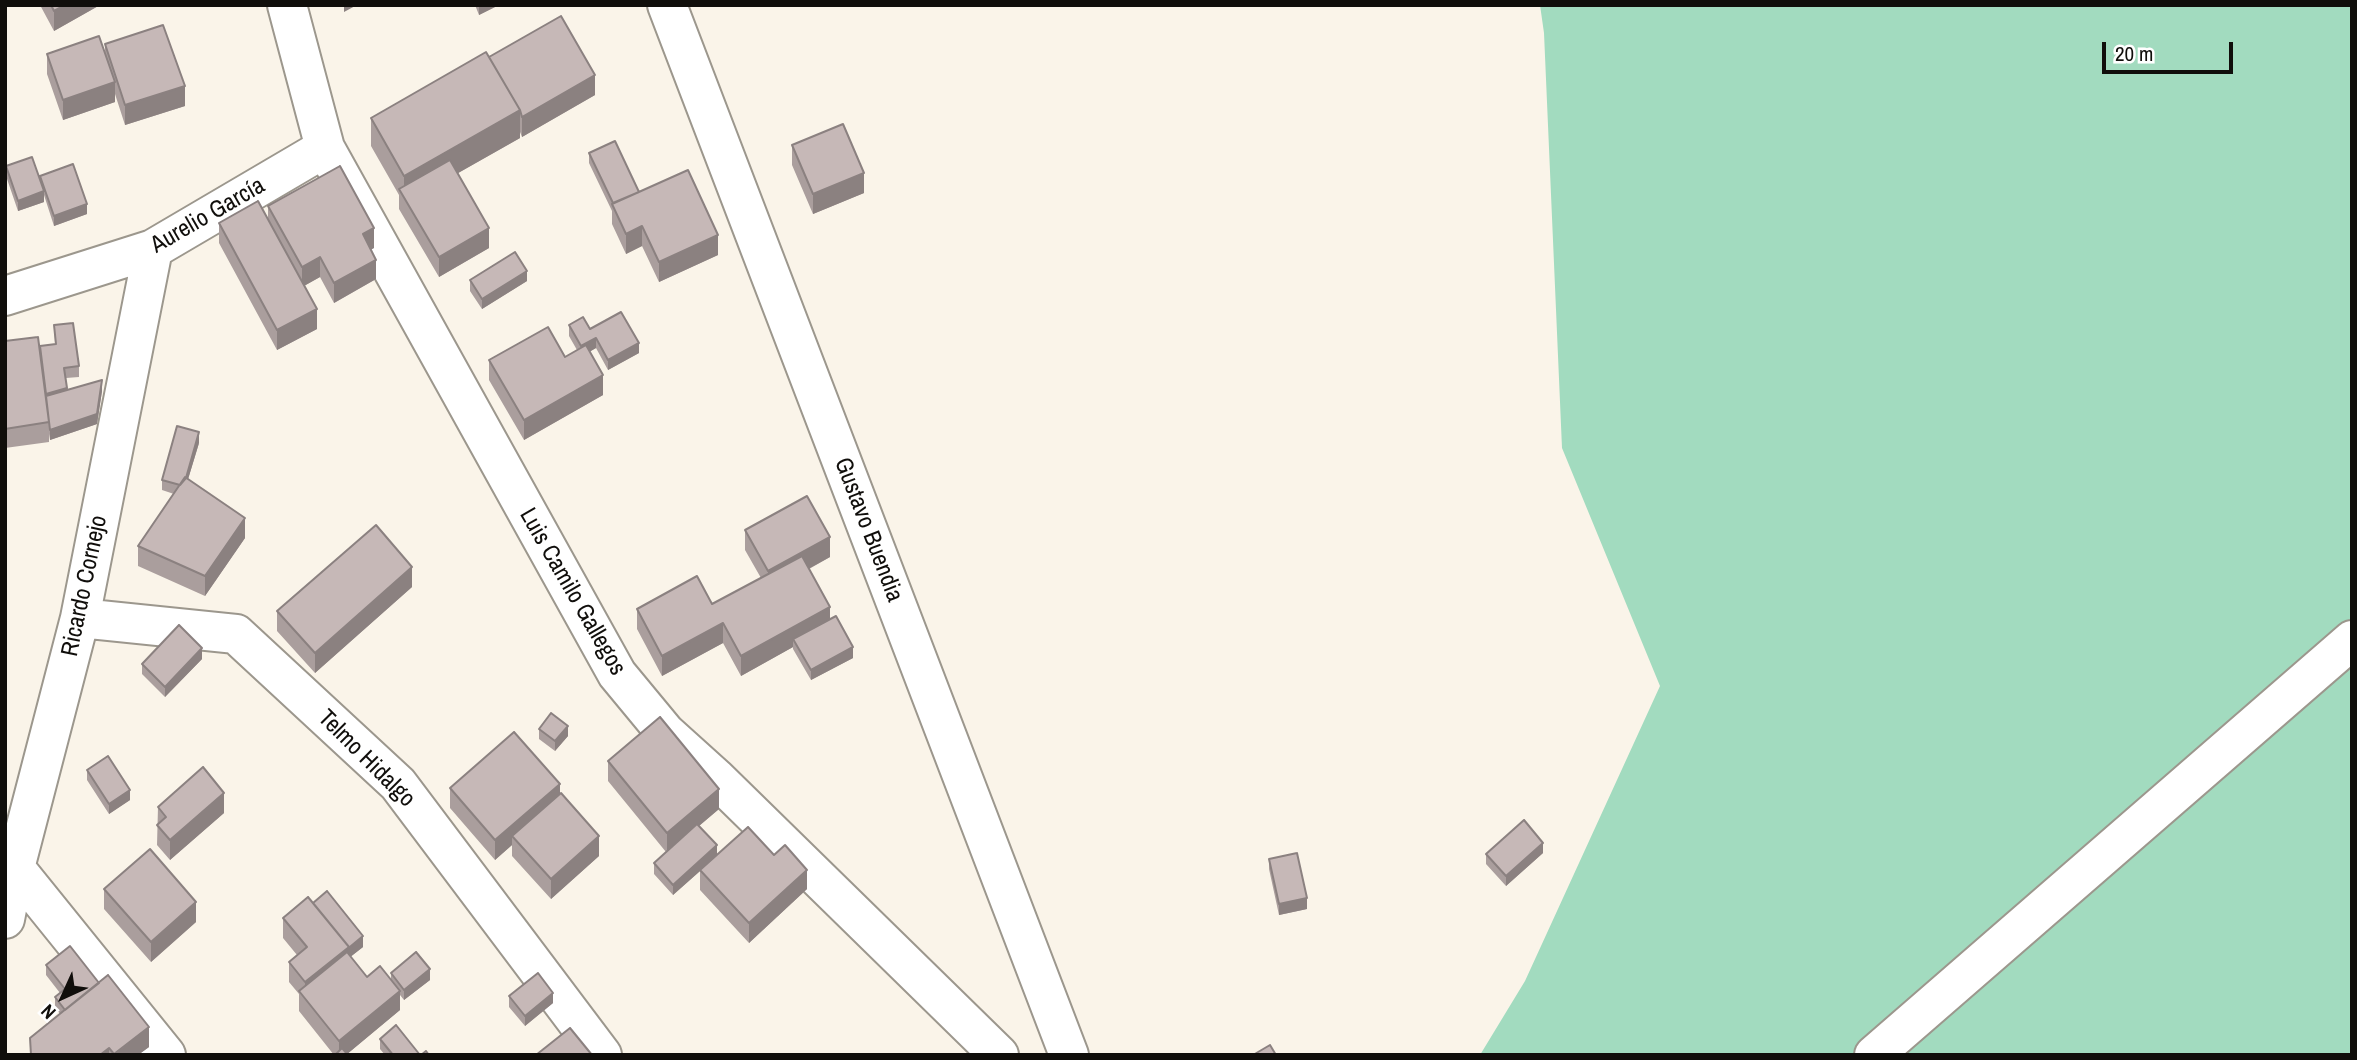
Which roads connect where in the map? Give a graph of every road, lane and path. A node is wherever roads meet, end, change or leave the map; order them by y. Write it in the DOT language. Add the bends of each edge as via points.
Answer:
graph roads {
  1 [pos="287,5"];
  2 [pos="667,5"];
  3 [pos="325,148"];
  4 [pos="153,249"];
  5 [pos="5,296"];
  6 [pos="80,618"];
  7 [pos="2352,640"];
  8 [pos="15,868"];
  9 [pos="5,919"];
  10 [pos="166,1055"];
  11 [pos="602,1055"];
  12 [pos="999,1055"];
  13 [pos="1069,1055"];
  14 [pos="1874,1055"];
  1 -- 3 [label="street, Luis Camilo Gallegos"];
  2 -- 13 [label="street, Gustavo Buendia"];
  3 -- 4 [label="street, Aurelio García"];
  3 -- 12 [label="street, Luis Camilo Gallegos" via="617,674 665,732"];
  4 -- 5 [label="street, Aurelio García"];
  4 -- 6 [label="street, Ricardo Cornejo"];
  6 -- 8 [label="street, Ricardo Cornejo"];
  6 -- 11 [label="street, Telmo Hidalgo" via="236,634 398,784"];
  7 -- 14 [label="street"];
  8 -- 9 [label="street, Ricardo Cornejo"];
  8 -- 10 [label="street"];
}
